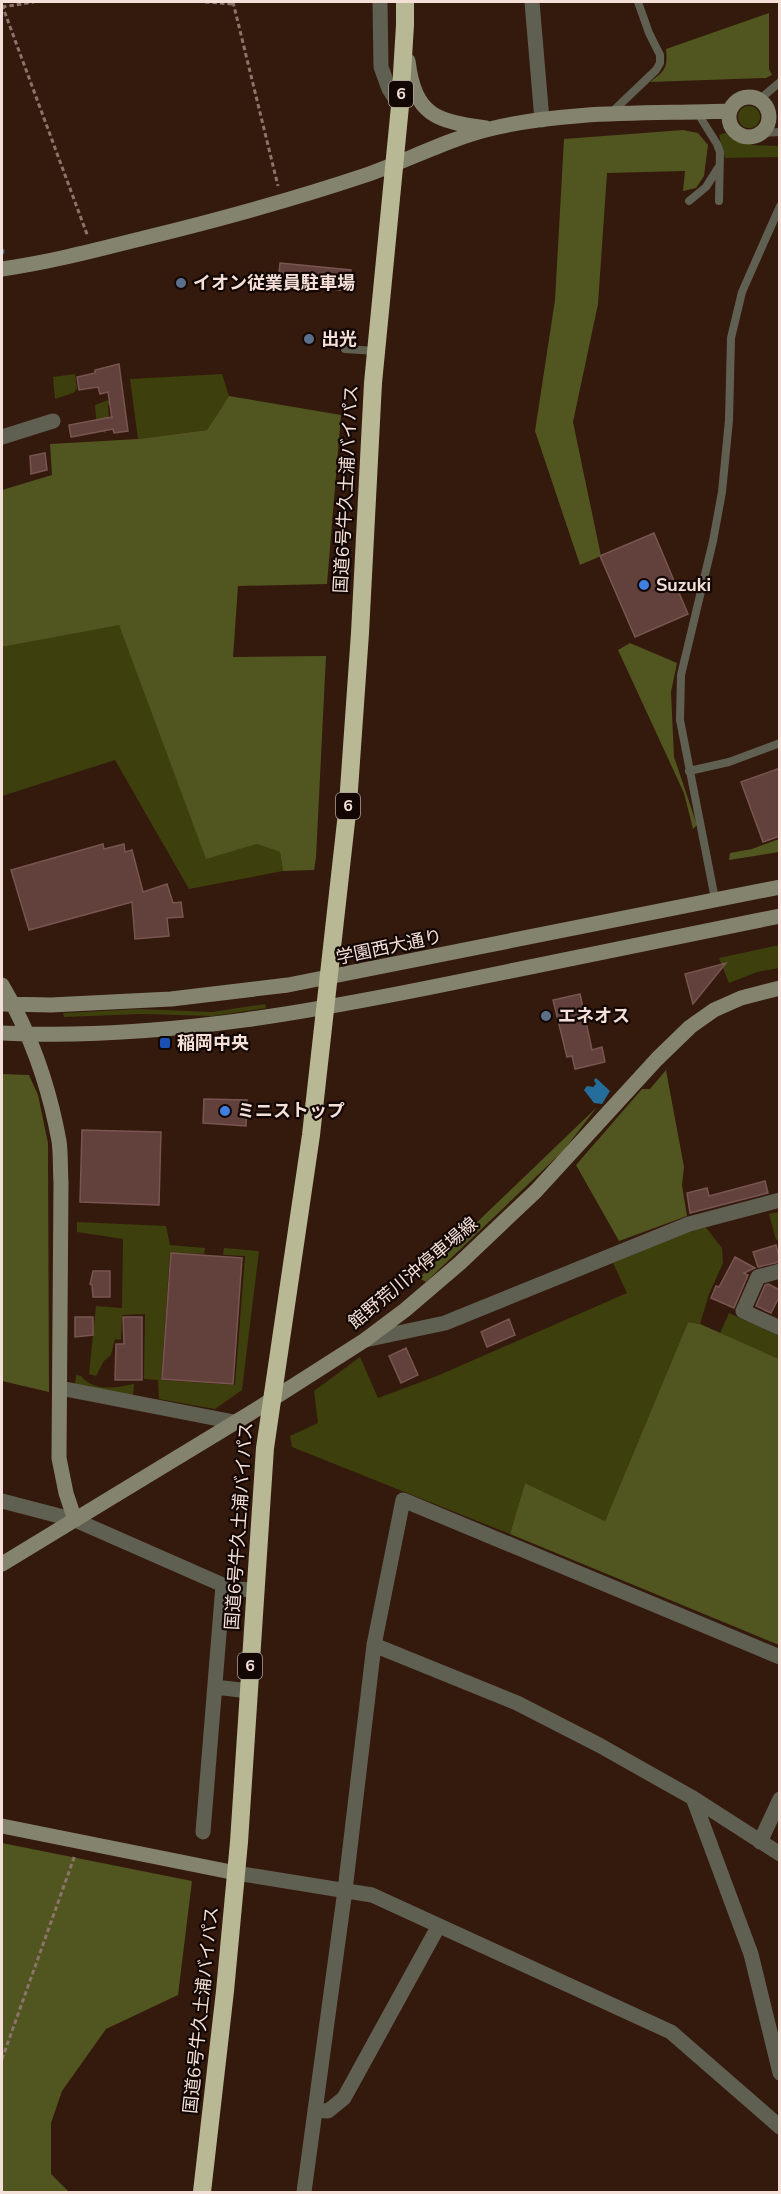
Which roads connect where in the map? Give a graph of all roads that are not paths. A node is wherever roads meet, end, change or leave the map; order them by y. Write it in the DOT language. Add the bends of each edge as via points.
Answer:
graph roads {
  1 [pos="380,2"];
  2 [pos="405,2"];
  3 [pos="532,2"];
  4 [pos="639,2"];
  5 [pos="405,25"];
  6 [pos="780,82"];
  7 [pos="760,99"];
  8 [pos="400,106"];
  9 [pos="729,111"];
  10 [pos="697,112"];
  11 [pos="608,115"];
  12 [pos="542,120"];
  13 [pos="491,128"];
  14 [pos="780,132"];
  15 [pos="760,133"];
  16 [pos="720,152"];
  17 [pos="395,163"];
  18 [pos="689,201"];
  19 [pos="720,201"];
  20 [pos="780,206"];
  21 [pos="2,269"];
  22 [pos="345,349"];
  23 [pos="376,351"];
  24 [pos="52,421"];
  25 [pos="2,437"];
  26 [pos="780,743"];
  27 [pos="689,771"];
  28 [pos="780,886"];
  29 [pos="715,899"];
  30 [pos="780,916"];
  31 [pos="328,979"];
  32 [pos="2,985"];
  33 [pos="780,988"];
  34 [pos="7,1004"];
  35 [pos="325,1008"];
  36 [pos="2,1033"];
  37 [pos="27,1035"];
  38 [pos="780,1200"];
  39 [pos="780,1271"];
  40 [pos="780,1328"];
  41 [pos="365,1340"];
  42 [pos="60,1388"];
  43 [pos="271,1400"];
  44 [pos="234,1422"];
  45 [pos="2,1501"];
  46 [pos="75,1520"];
  47 [pos="2,1564"];
  48 [pos="223,1585"];
  49 [pos="254,1590"];
  50 [pos="374,1645"];
  51 [pos="780,1658"];
  52 [pos="215,1687"];
  53 [pos="249,1691"];
  54 [pos="693,1798"];
  55 [pos="780,1799"];
  56 [pos="2,1826"];
  57 [pos="203,1832"];
  58 [pos="760,1842"];
  59 [pos="780,1854"];
  60 [pos="236,1873"];
  61 [pos="345,1890"];
  62 [pos="438,1927"];
  63 [pos="780,2073"];
  64 [pos="315,2110"];
  65 [pos="780,2127"];
  66 [pos="202,2193"];
  67 [pos="304,2193"];
  1 -- 8 [label="street" via="381,67 388,89"];
  2 -- 5 [label="highway, 国道6号牛久土浦バイパス / 6"];
  3 -- 12 [label="street"];
  4 -- 11 [label="lane" via="660,63"];
  5 -- 8 [label="highway, 国道6号牛久土浦バイパス / 6"];
  5 -- 13 [label="main road" via="409,73 417,99 438,118"];
  6 -- 7 [label="lane"];
  7 -- 9 [label="main road" via="748,96 736,100"];
  7 -- 15 [label="main road" via="769,116"];
  8 -- 17 [label="highway, 国道6号牛久土浦バイパス / 6"];
  9 -- 10 [label="main road"];
  9 -- 15 [label="main road" via="730,123 737,133 749,137"];
  10 -- 11 [label="main road"];
  10 -- 16 [label="lane"];
  11 -- 12 [label="main road"];
  12 -- 13 [label="main road"];
  13 -- 17 [label="main road"];
  14 -- 15 [label="lane"];
  16 -- 18 [label="lane" via="714,177"];
  16 -- 19 [label="lane"];
  17 -- 21 [label="main road" via="303,201 282,202 93,251"];
  17 -- 23 [label="highway, 国道6号牛久土浦バイパス / 6"];
  20 -- 27 [label="lane" via="742,292 730,338 722,492 681,675 680,720"];
  22 -- 23 [label="lane"];
  23 -- 31 [label="highway, 国道6号牛久土浦バイパス / 6" via="348,804"];
  24 -- 25 [label="street"];
  26 -- 27 [label="lane" via="729,762"];
  27 -- 29 [label="lane"];
  28 -- 29 [label="main road, 学園西大通り"];
  29 -- 31 [label="main road, 学園西大通り"];
  30 -- 35 [label="main road"];
  31 -- 34 [label="main road, 学園西大通り" via="171,999"];
  31 -- 35 [label="highway, 6"];
  32 -- 34 [label="main road"];
  33 -- 41 [label="main road, 館野荒川沖停車場線" via="741,998 690,1027 529,1198 452,1270"];
  34 -- 37 [label="main road"];
  35 -- 37 [label="main road" via="155,1030"];
  35 -- 43 [label="highway, 国道6号牛久土浦バイパス / 6" via="302,1204"];
  36 -- 37 [label="main road"];
  37 -- 42 [label="main road" via="39,1064 59,1142"];
  38 -- 41 [label="street" via="689,1224 445,1323"];
  39 -- 40 [label="street" via="758,1277 743,1311"];
  41 -- 43 [label="main road, 館野荒川沖停車場線"];
  42 -- 44 [label="street"];
  42 -- 46 [label="main road" via="60,1458"];
  43 -- 44 [label="main road, 館野荒川沖停車場線"];
  43 -- 49 [label="highway, 国道6号牛久土浦バイパス / 6"];
  44 -- 46 [label="main road, 館野荒川沖停車場線"];
  45 -- 46 [label="street"];
  46 -- 47 [label="main road, 館野荒川沖停車場線"];
  46 -- 48 [label="street"];
  48 -- 49 [label="street"];
  48 -- 52 [label="street"];
  49 -- 53 [label="highway, 国道6号牛久土浦バイパス / 6"];
  50 -- 51 [label="street" via="403,1500"];
  50 -- 54 [label="street" via="517,1703"];
  50 -- 61 [label="street"];
  52 -- 53 [label="street"];
  52 -- 57 [label="street"];
  53 -- 60 [label="highway, 国道6号牛久土浦バイパス / 6"];
  54 -- 58 [label="street"];
  54 -- 63 [label="street" via="751,1954"];
  55 -- 58 [label="street"];
  56 -- 60 [label="main road"];
  58 -- 59 [label="street"];
  60 -- 61 [label="street"];
  60 -- 66 [label="highway, 国道6号牛久土浦バイパス / 6"];
  61 -- 62 [label="street" via="372,1895"];
  61 -- 64 [label="street"];
  62 -- 64 [label="street" via="344,2098 328,2111"];
  62 -- 65 [label="street" via="671,2032"];
  64 -- 67 [label="street"];
}
